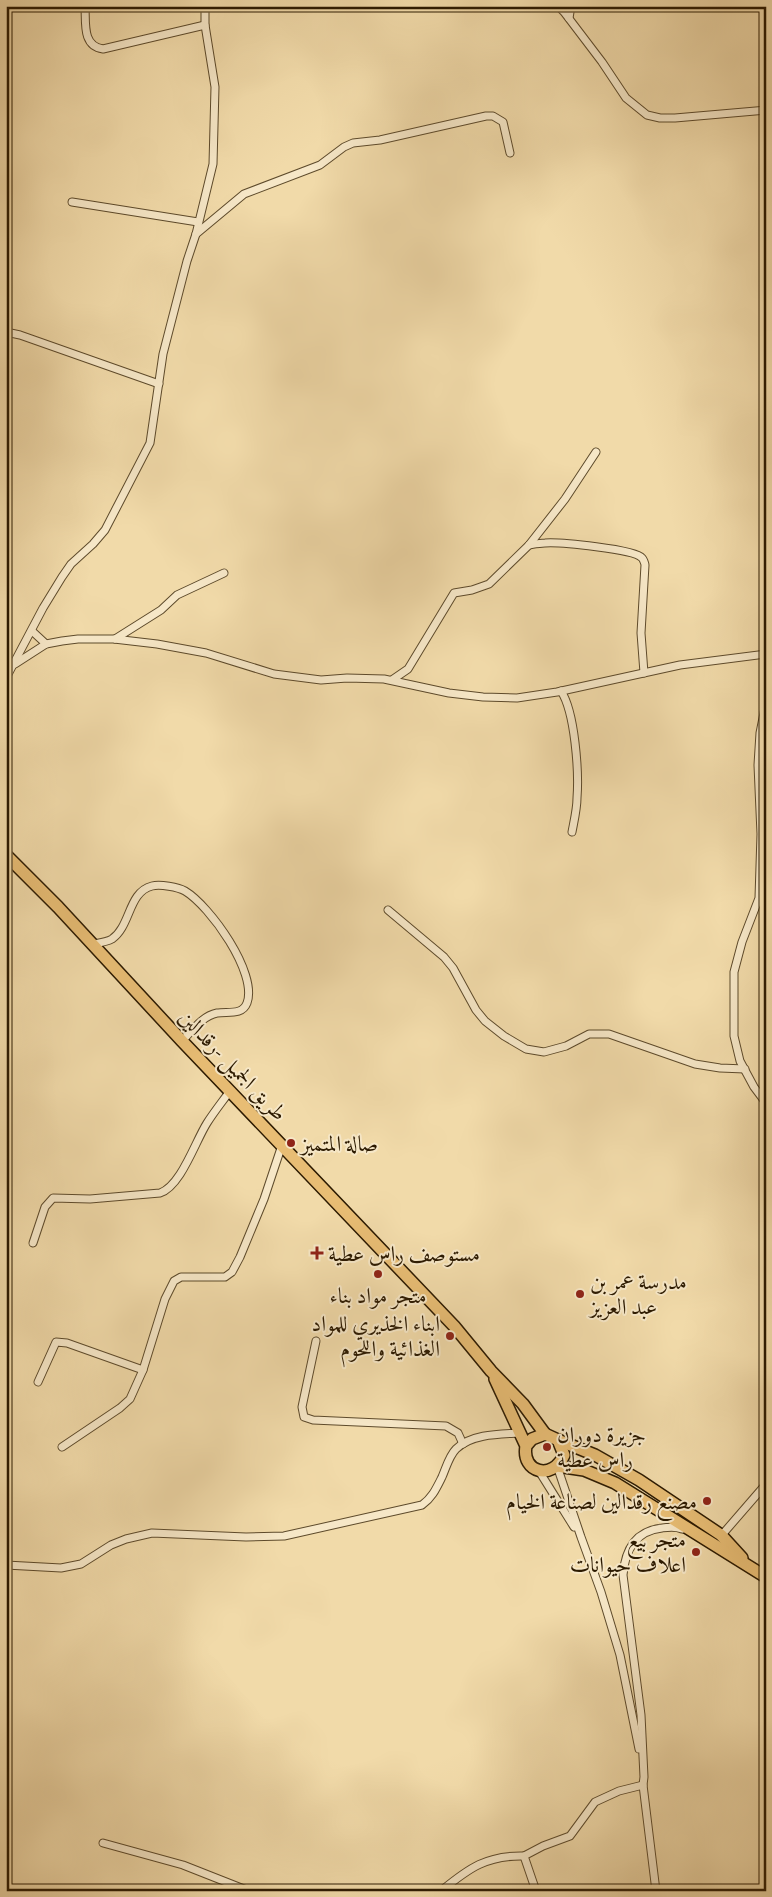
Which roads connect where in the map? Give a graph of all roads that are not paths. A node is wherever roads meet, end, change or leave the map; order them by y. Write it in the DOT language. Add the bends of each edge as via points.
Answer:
graph roads {
  1 [pos="85,6"];
  2 [pos="205,6"];
  3 [pos="558,6"];
  4 [pos="571,6"];
  5 [pos="569,18"];
  6 [pos="205,25"];
  7 [pos="766,110"];
  8 [pos="510,153"];
  9 [pos="72,202"];
  10 [pos="198,222"];
  11 [pos="196,234"];
  12 [pos="6,332"];
  13 [pos="159,384"];
  14 [pos="596,452"];
  15 [pos="529,544"];
  16 [pos="224,573"];
  17 [pos="32,631"];
  18 [pos="114,639"];
  19 [pos="46,644"];
  20 [pos="766,654"];
  21 [pos="15,664"];
  22 [pos="644,673"];
  23 [pos="6,678"];
  24 [pos="392,680"];
  25 [pos="561,691"];
  26 [pos="766,703"];
  27 [pos="572,832"];
  28 [pos="6,855"];
  29 [pos="762,896"];
  30 [pos="388,910"];
  31 [pos="93,944"];
  32 [pos="182,1041"];
  33 [pos="745,1069"];
  34 [pos="230,1091"];
  35 [pos="766,1103"];
  36 [pos="282,1145"];
  37 [pos="33,1243"];
  38 [pos="316,1341"];
  39 [pos="143,1370"];
  40 [pos="491,1371"];
  41 [pos="38,1382"];
  42 [pos="520,1433"];
  43 [pos="545,1434"];
  44 [pos="558,1440"];
  45 [pos="463,1444"];
  46 [pos="526,1446"];
  47 [pos="62,1447"];
  48 [pos="557,1466"];
  49 [pos="539,1471"];
  50 [pos="766,1484"];
  51 [pos="580,1538"];
  52 [pos="719,1544"];
  53 [pos="6,1565"];
  54 [pos="748,1565"];
  55 [pos="766,1577"];
  56 [pos="644,1776"];
  57 [pos="643,1785"];
  58 [pos="102,1843"];
  59 [pos="524,1856"];
  60 [pos="249,1891"];
  61 [pos="441,1891"];
  62 [pos="536,1891"];
  63 [pos="656,1891"];
  1 -- 6 [label="street" via="86,36 95,48 103,49"];
  2 -- 6 [label="street"];
  3 -- 5 [label="street"];
  4 -- 5 [label="street"];
  5 -- 7 [label="street" via="626,98 647,115 675,118"];
  6 -- 10 [label="street" via="215,87 214,143 213,164"];
  8 -- 11 [label="street" via="503,122 494,116 353,143 320,165 244,194"];
  9 -- 10 [label="street"];
  10 -- 11 [label="street"];
  11 -- 13 [label="street" via="163,354"];
  12 -- 13 [label="street"];
  13 -- 17 [label="street" via="147,452 105,530 71,564"];
  14 -- 15 [label="street" via="565,499"];
  15 -- 22 [label="street" via="546,542 586,546 624,551 642,558 645,565 641,633"];
  15 -- 24 [label="street" via="488,584 454,593 408,670"];
  16 -- 18 [label="street" via="177,595 161,610"];
  17 -- 19 [label="street"];
  17 -- 21 [label="street"];
  18 -- 19 [label="street"];
  18 -- 24 [label="street" via="206,654 274,674 321,680"];
  19 -- 21 [label="street"];
  20 -- 22 [label="street"];
  21 -- 23 [label="street"];
  22 -- 25 [label="street"];
  24 -- 25 [label="street" via="483,697 517,698"];
  25 -- 27 [label="street" via="570,710 576,762 578,798"];
  26 -- 29 [label="street" via="758,766"];
  28 -- 31 [label="main road, طريق الجميل -رقدالين"];
  29 -- 33 [label="street" via="742,942 734,972 734,1036"];
  30 -- 33 [label="street" via="444,957 485,1021 526,1049 544,1052 566,1046 589,1034 609,1034 695,1064"];
  31 -- 32 [label="main road, طريق الجميل -رقدالين"];
  31 -- 32 [label="street" via="112,939 144,888 154,885 184,890 198,902 235,949 245,969 247,1003 244,1009 236,1012 207,1016"];
  32 -- 34 [label="main road, طريق الجميل -رقدالين"];
  33 -- 35 [label="street"];
  34 -- 36 [label="main road, طريق الجميل -رقدالين"];
  34 -- 37 [label="street" via="166,1191 90,1199 53,1198 45,1207"];
  36 -- 39 [label="street" via="236,1266 224,1277 181,1277 174,1281 164,1300"];
  36 -- 40 [label="main road, طريق الجميل -رقدالين" via="454,1326"];
  38 -- 45 [label="street" via="302,1407 304,1416 313,1420 446,1426 458,1433"];
  39 -- 41 [label="street" via="56,1342"];
  39 -- 47 [label="street" via="130,1399"];
  40 -- 42 [label="main road"];
  40 -- 43 [label="main road" via="523,1404"];
  42 -- 45 [label="street" via="491,1435"];
  42 -- 46 [label="main road"];
  43 -- 44 [label="main road"];
  43 -- 46 [label="main road" via="536,1436"];
  44 -- 48 [label="main road" via="564,1455"];
  44 -- 52 [label="main road" via="595,1455 639,1480"];
  45 -- 53 [label="street" via="452,1454 430,1500 422,1505 284,1536 152,1533 111,1545 81,1564 61,1568"];
  46 -- 49 [label="main road" via="530,1466"];
  48 -- 49 [label="main road" via="549,1471"];
  48 -- 51 [label="street"];
  48 -- 52 [label="main road" via="584,1470 615,1483"];
  49 -- 51 [label="street"];
  50 -- 52 [label="street"];
  51 -- 56 [label="street" via="602,1592 620,1655"];
  52 -- 54 [label="main road"];
  52 -- 54 [label="main road"];
  52 -- 56 [label="street" via="676,1527 652,1529 632,1542 624,1560 622,1575 641,1715"];
  54 -- 55 [label="main road"];
  56 -- 57 [label="street"];
  57 -- 59 [label="street" via="595,1802 570,1836"];
  57 -- 63 [label="street"];
  58 -- 60 [label="street" via="183,1865"];
  59 -- 61 [label="street" via="493,1858 458,1877"];
  59 -- 62 [label="street"];
}
